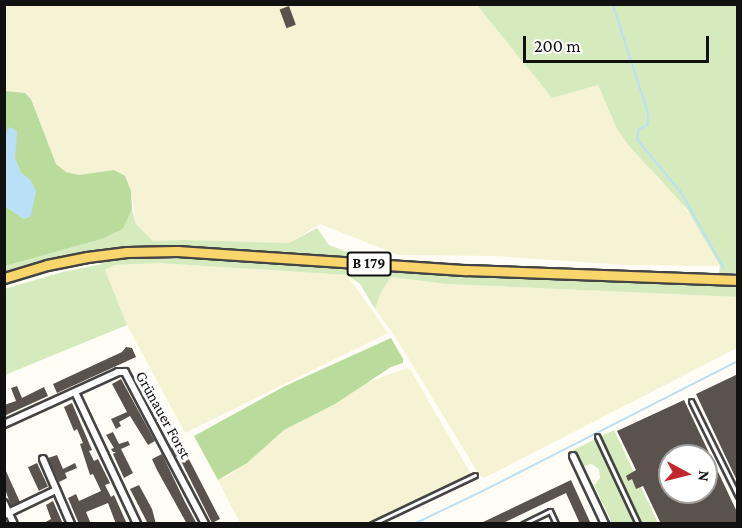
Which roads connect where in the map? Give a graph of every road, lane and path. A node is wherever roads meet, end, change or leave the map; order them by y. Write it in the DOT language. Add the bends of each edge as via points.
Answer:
graph roads {
  1 [pos="4,278"];
  2 [pos="738,280"];
  3 [pos="75,392"];
  4 [pos="691,401"];
  5 [pos="4,424"];
  6 [pos="597,436"];
  7 [pos="573,456"];
  8 [pos="43,459"];
  9 [pos="475,475"];
  10 [pos="56,490"];
  11 [pos="738,495"];
  12 [pos="4,503"];
  13 [pos="7,514"];
  14 [pos="14,524"];
  15 [pos="71,524"];
  16 [pos="137,524"];
  17 [pos="205,524"];
  18 [pos="372,524"];
  19 [pos="524,524"];
  20 [pos="556,524"];
  21 [pos="605,524"];
  22 [pos="638,524"];
  1 -- 2 [label="main road, B 179" via="87,257 177,251 466,270"];
  3 -- 5 [label="street, Grünauer Forst"];
  3 -- 16 [label="street"];
  3 -- 17 [label="street, Grünauer Forst" via="125,372"];
  4 -- 11 [label="lane"];
  6 -- 22 [label="lane"];
  7 -- 21 [label="street"];
  8 -- 10 [label="street"];
  9 -- 18 [label="lane"];
  10 -- 13 [label="street"];
  10 -- 15 [label="street"];
  12 -- 13 [label="street"];
  13 -- 14 [label="street"];
  19 -- 20 [label="lane" via="550,511"];
}
